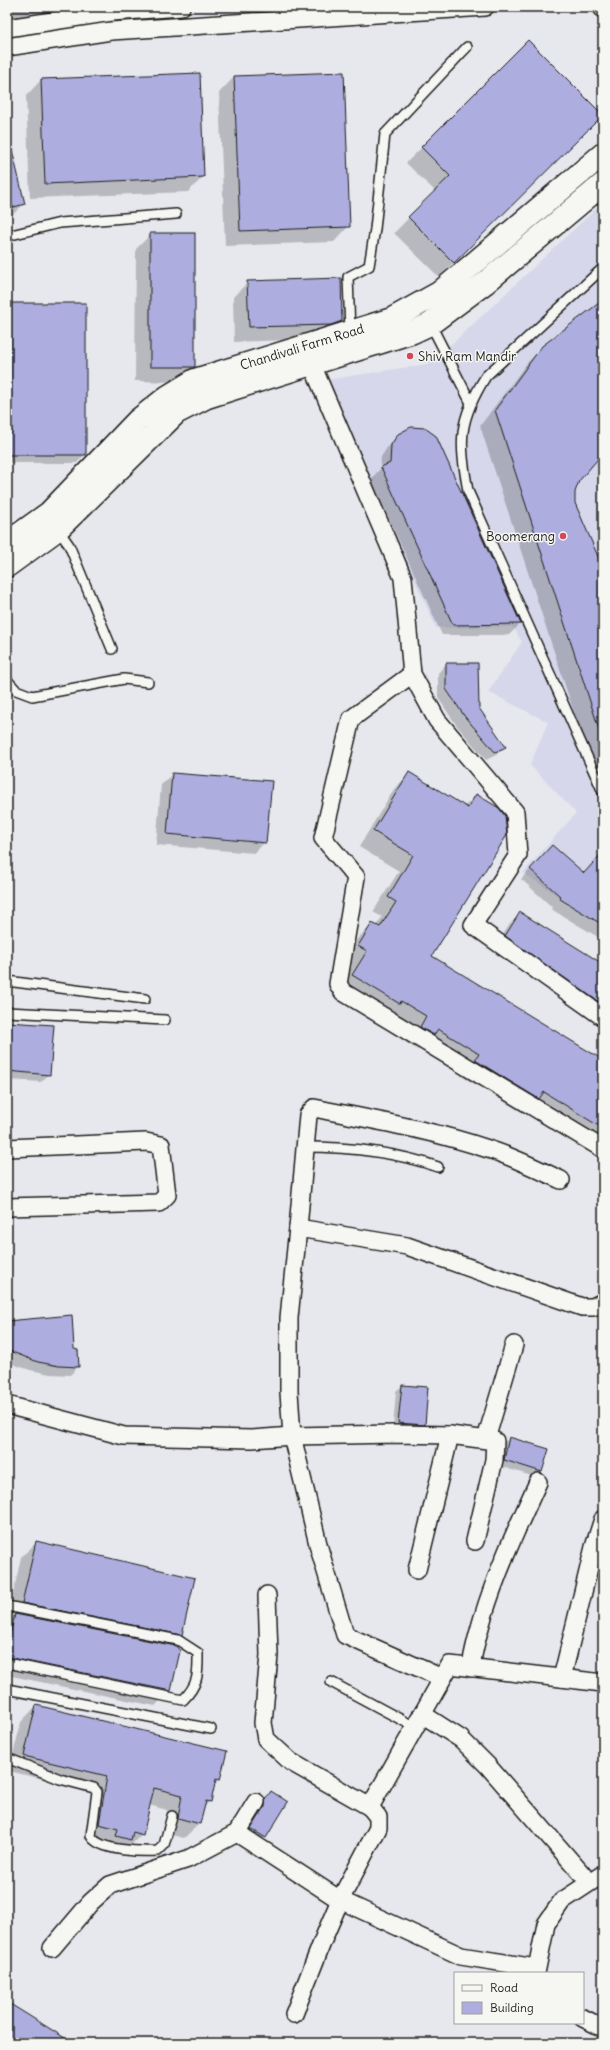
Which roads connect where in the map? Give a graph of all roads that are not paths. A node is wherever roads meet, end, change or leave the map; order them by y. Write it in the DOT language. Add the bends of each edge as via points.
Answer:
graph roads {
  1 [pos="182,7"];
  2 [pos="484,7"];
  3 [pos="126,9"];
  4 [pos="406,10"];
  5 [pos="29,25"];
  6 [pos="7,28"];
  7 [pos="128,30"];
  8 [pos="33,43"];
  9 [pos="7,47"];
  10 [pos="467,47"];
  11 [pos="603,154"];
  12 [pos="603,184"];
  13 [pos="176,214"];
  14 [pos="7,236"];
  15 [pos="603,268"];
  16 [pos="425,314"];
  17 [pos="350,332"];
  18 [pos="307,356"];
  19 [pos="471,403"];
  20 [pos="54,521"];
  21 [pos="7,543"];
  22 [pos="7,566"];
  23 [pos="112,649"];
  24 [pos="412,674"];
  25 [pos="7,680"];
  26 [pos="148,682"];
  27 [pos="603,792"];
  28 [pos="7,981"];
  29 [pos="145,999"];
  30 [pos="7,1012"];
  31 [pos="603,1017"];
  32 [pos="165,1020"];
  33 [pos="304,1147"];
  34 [pos="7,1148"];
  35 [pos="603,1149"];
  36 [pos="438,1167"];
  37 [pos="561,1180"];
  38 [pos="7,1207"];
  39 [pos="298,1228"];
  40 [pos="601,1303"];
  41 [pos="514,1345"];
  42 [pos="7,1405"];
  43 [pos="450,1435"];
  44 [pos="292,1436"];
  45 [pos="486,1439"];
  46 [pos="538,1482"];
  47 [pos="603,1519"];
  48 [pos="475,1541"];
  49 [pos="417,1570"];
  50 [pos="267,1595"];
  51 [pos="7,1606"];
  52 [pos="7,1663"];
  53 [pos="471,1668"];
  54 [pos="442,1678"];
  55 [pos="562,1678"];
  56 [pos="330,1682"];
  57 [pos="603,1683"];
  58 [pos="7,1689"];
  59 [pos="418,1721"];
  60 [pos="211,1729"];
  61 [pos="7,1758"];
  62 [pos="256,1802"];
  63 [pos="370,1807"];
  64 [pos="172,1816"];
  65 [pos="237,1833"];
  66 [pos="596,1878"];
  67 [pos="340,1900"];
  68 [pos="52,1948"];
  69 [pos="536,1971"];
  70 [pos="294,2014"];
  71 [pos="584,2018"];
  72 [pos="603,2028"];
  1 -- 3 [label="street"];
  2 -- 4 [label="street"];
  3 -- 5 [label="street"];
  3 -- 7 [label="street"];
  4 -- 7 [label="street"];
  5 -- 6 [label="street"];
  5 -- 8 [label="street"];
  7 -- 8 [label="street"];
  8 -- 9 [label="street"];
  10 -- 17 [label="lane" via="385,134 376,230 369,266 348,277"];
  11 -- 16 [label="street, Chandivali Farm Road" via="439,293"];
  12 -- 16 [label="street" via="485,283"];
  13 -- 14 [label="lane" via="60,223"];
  15 -- 19 [label="lane" via="486,376"];
  16 -- 17 [label="street, Chandivali Farm Road" via="392,319"];
  16 -- 18 [label="street" via="413,332"];
  16 -- 19 [label="lane"];
  17 -- 18 [label="street, Chandivali Farm Road"];
  18 -- 20 [label="street" via="207,387"];
  18 -- 24 [label="street" via="403,578"];
  19 -- 27 [label="lane" via="464,420 461,453 468,490"];
  20 -- 21 [label="street"];
  20 -- 22 [label="street"];
  20 -- 23 [label="lane" via="68,545"];
  24 -- 31 [label="street" via="437,720 515,812 518,855 473,924"];
  24 -- 35 [label="street" via="351,719 323,838 356,877 338,984 343,992"];
  25 -- 26 [label="lane" via="16,690 32,696 124,679"];
  28 -- 29 [label="lane"];
  30 -- 32 [label="lane"];
  33 -- 36 [label="lane" via="357,1150 414,1159"];
  33 -- 37 [label="street" via="308,1115 314,1108 487,1148"];
  33 -- 39 [label="street"];
  34 -- 38 [label="street" via="146,1142 161,1145 167,1195 159,1203"];
  39 -- 40 [label="street" via="407,1246 582,1307 593,1307"];
  39 -- 44 [label="street" via="289,1318"];
  41 -- 45 [label="street"];
  42 -- 44 [label="street" via="124,1436 252,1439"];
  43 -- 44 [label="street"];
  43 -- 45 [label="street"];
  43 -- 49 [label="street"];
  44 -- 54 [label="street" via="319,1548 345,1635"];
  45 -- 48 [label="street" via="495,1441 494,1460"];
  46 -- 53 [label="street" via="504,1558 472,1654"];
  47 -- 55 [label="street"];
  50 -- 63 [label="street" via="269,1655 263,1723 266,1739 291,1762"];
  51 -- 52 [label="lane" via="178,1640 198,1653 198,1678 192,1692 183,1700"];
  53 -- 54 [label="street" via="450,1665"];
  53 -- 55 [label="street"];
  54 -- 59 [label="street"];
  55 -- 57 [label="street"];
  56 -- 59 [label="lane"];
  58 -- 60 [label="lane"];
  59 -- 63 [label="street"];
  59 -- 66 [label="street" via="461,1739"];
  61 -- 64 [label="lane" via="60,1779 94,1788 97,1792 91,1836 94,1841 107,1846 137,1851 158,1851 164,1845"];
  62 -- 65 [label="street"];
  63 -- 67 [label="street" via="378,1818 378,1828"];
  65 -- 67 [label="street"];
  65 -- 68 [label="street" via="188,1859 110,1885 90,1902"];
  66 -- 69 [label="street" via="562,1901 546,1924"];
  67 -- 69 [label="street" via="461,1956"];
  67 -- 70 [label="street"];
  71 -- 72 [label="street"];
}
